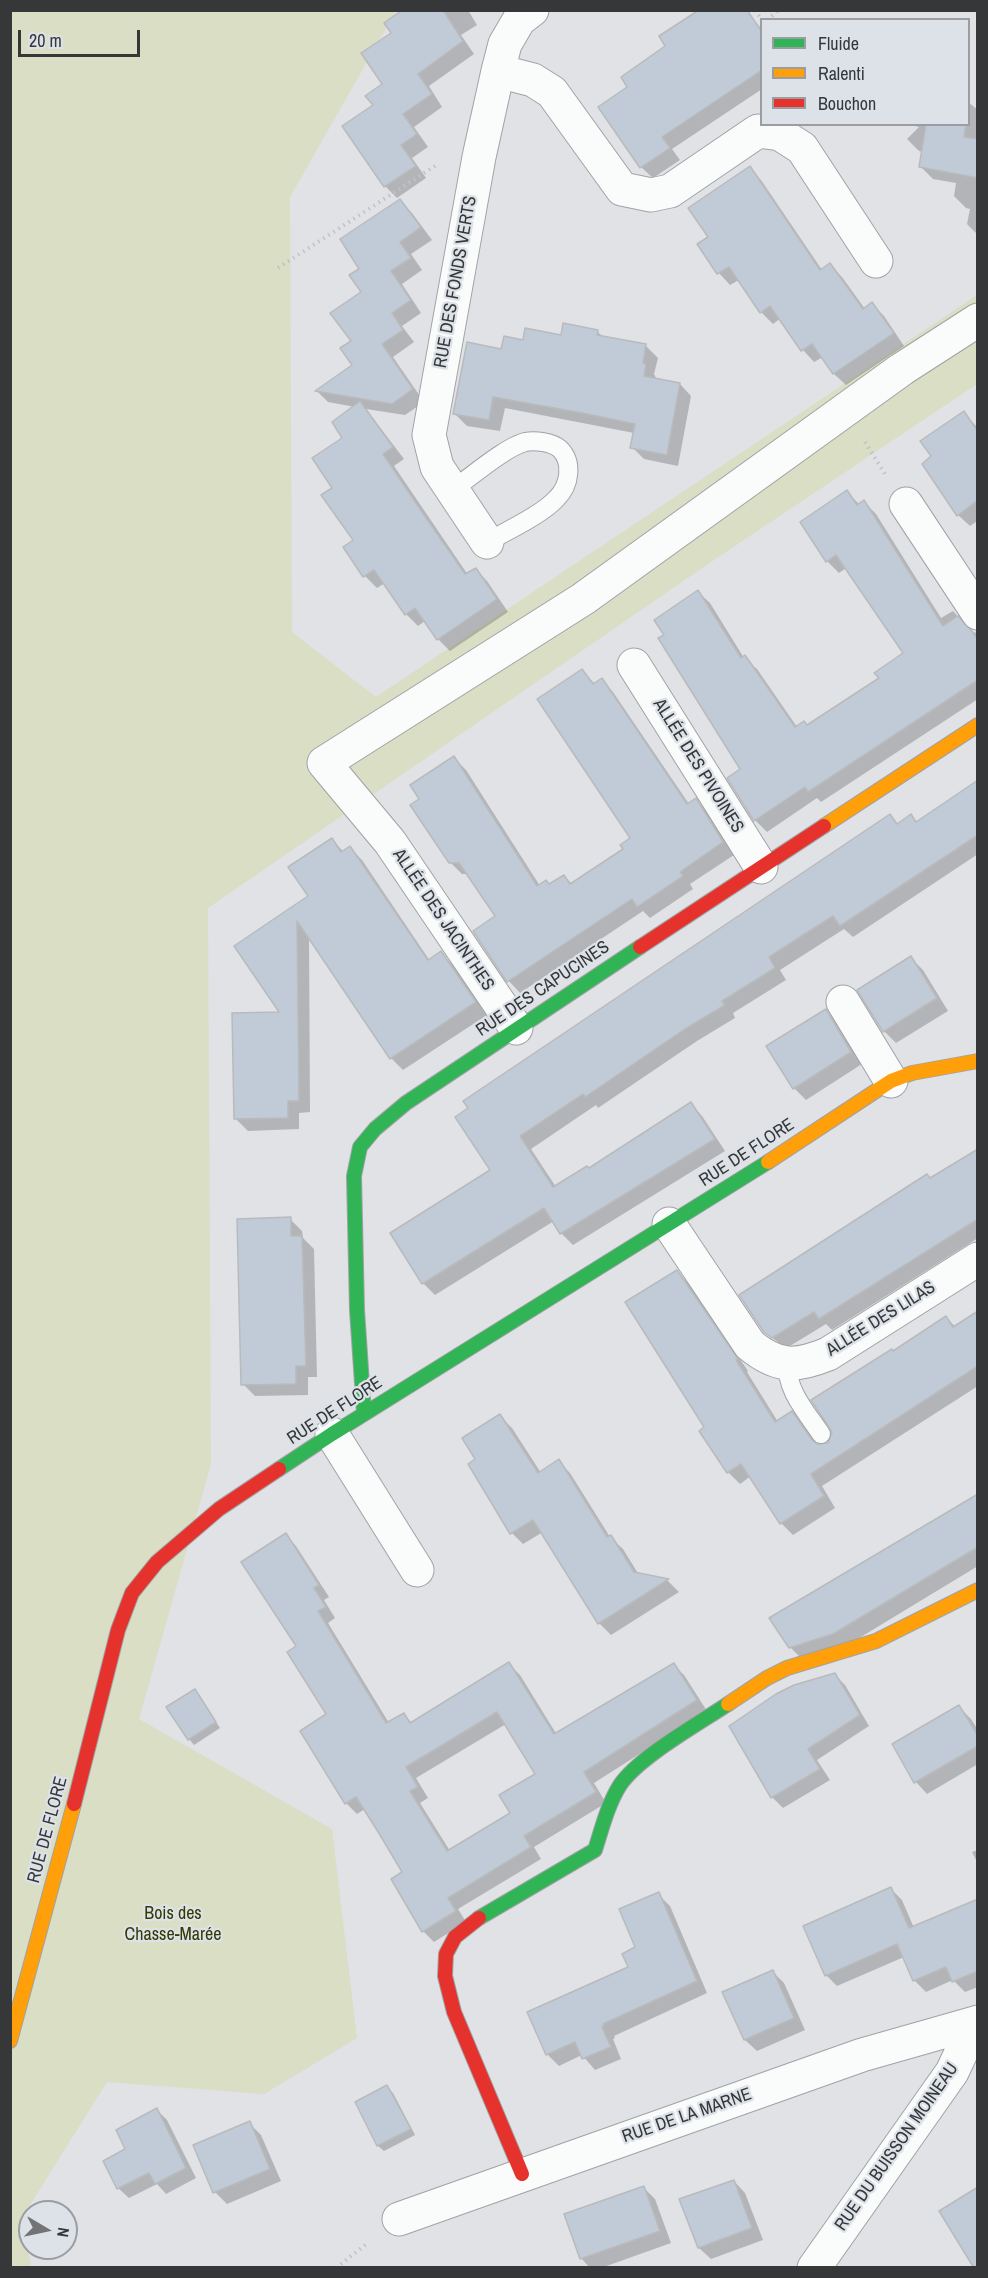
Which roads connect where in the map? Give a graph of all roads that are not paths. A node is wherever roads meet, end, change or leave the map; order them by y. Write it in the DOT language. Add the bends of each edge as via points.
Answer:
graph roads {
  1 [pos="532,10"];
  2 [pos="498,71"];
  3 [pos="876,261"];
  4 [pos="978,320"];
  5 [pos="452,490"];
  6 [pos="906,504"];
  7 [pos="487,542"];
  8 [pos="978,613"];
  9 [pos="634,665"];
  10 [pos="978,725"];
  11 [pos="761,867"];
  12 [pos="843,1002"];
  13 [pos="516,1028"];
  14 [pos="978,1061"];
  15 [pos="891,1081"];
  16 [pos="669,1224"];
  17 [pos="978,1259"];
  18 [pos="788,1363"];
  19 [pos="364,1413"];
  20 [pos="332,1434"];
  21 [pos="821,1434"];
  22 [pos="417,1570"];
  23 [pos="978,1590"];
  24 [pos="976,2023"];
  25 [pos="10,2041"];
  26 [pos="522,2174"];
  27 [pos="399,2219"];
  28 [pos="814,2268"];
  1 -- 2 [label="street, RUE DES FONDS VERTS" via="519,20 505,44"];
  2 -- 3 [label="street" via="533,80 552,93 622,189 651,195 670,191 758,131 780,134 802,148"];
  2 -- 5 [label="street, RUE DES FONDS VERTS" via="429,435 437,467"];
  4 -- 13 [label="street, ALLÉE DES JACINTHES" via="902,369 583,599 324,763 390,842"];
  5 -- 7 [label="street, RUE DES FONDS VERTS"];
  5 -- 7 [label="lane, RUE DES FONDS VERTS" via="526,442 556,446 566,455 567,483 558,498"];
  6 -- 8 [label="street"];
  9 -- 11 [label="street, ALLÉE DES PIVOINES"];
  10 -- 11 [label="street, RUE DES CAPUCINES"];
  11 -- 13 [label="street, RUE DES CAPUCINES"];
  12 -- 15 [label="street"];
  13 -- 19 [label="street, RUE DES CAPUCINES" via="406,1103 360,1147 355,1188"];
  14 -- 15 [label="street, RUE DE FLORE" via="912,1073"];
  15 -- 16 [label="street, RUE DE FLORE"];
  16 -- 18 [label="street, ALLÉE DES LILAS" via="750,1345 764,1357"];
  16 -- 19 [label="street, RUE DE FLORE"];
  17 -- 18 [label="street, ALLÉE DES LILAS" via="828,1354 805,1363"];
  18 -- 21 [label="lane" via="786,1375 791,1388"];
  19 -- 20 [label="street, RUE DE FLORE"];
  20 -- 22 [label="street"];
  20 -- 25 [label="street, RUE DE FLORE" via="219,1509 157,1562 132,1593 118,1630"];
  23 -- 26 [label="street" via="876,1641 788,1668 758,1685 642,1762 621,1784 595,1850 468,1924 455,1937 446,1954 445,1976 454,2012"];
  24 -- 26 [label="street, RUE DE LA MARNE" via="862,2055"];
  24 -- 28 [label="street, RUE DU BUISSON MOINEAU" via="952,2072"];
  26 -- 27 [label="street, RUE DE LA MARNE"];
}
